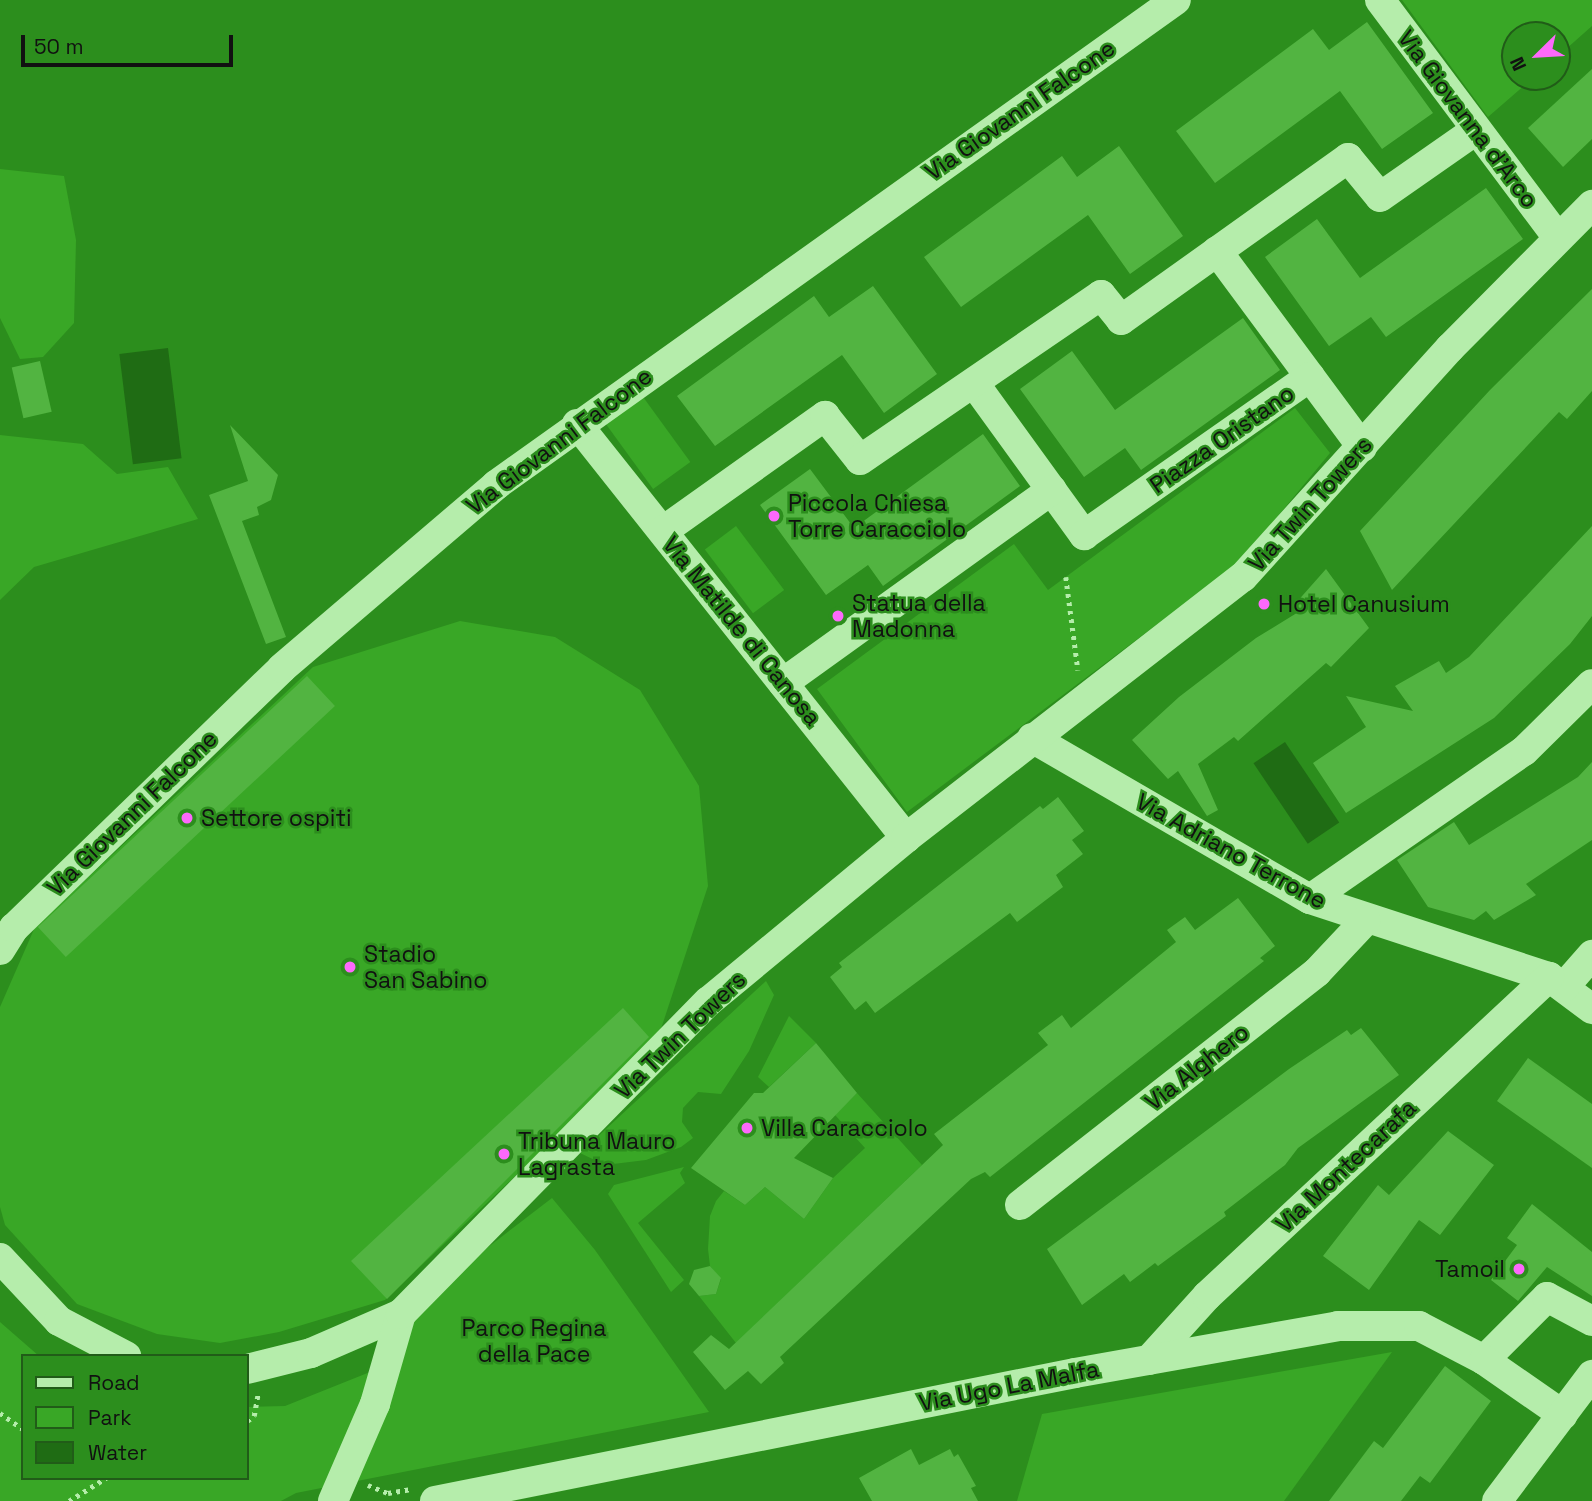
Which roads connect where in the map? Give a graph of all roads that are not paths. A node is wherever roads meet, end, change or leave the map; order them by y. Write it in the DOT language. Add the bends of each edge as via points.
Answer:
graph roads {
  1 [pos="1176,0"];
  2 [pos="1380,0"];
  3 [pos="1476,130"];
  4 [pos="1592,205"];
  5 [pos="1558,237"];
  6 [pos="1217,251"];
  7 [pos="1310,377"];
  8 [pos="974,383"];
  9 [pos="577,424"];
  10 [pos="1362,447"];
  11 [pos="1052,490"];
  12 [pos="663,531"];
  13 [pos="783,683"];
  14 [pos="1592,684"];
  15 [pos="1032,738"];
  16 [pos="906,838"];
  17 [pos="1310,899"];
  18 [pos="1366,920"];
  19 [pos="0,950"];
  20 [pos="1592,955"];
  21 [pos="1556,982"];
  22 [pos="1592,1009"];
  23 [pos="1020,1205"];
  24 [pos="0,1258"];
  25 [pos="401,1314"];
  26 [pos="1592,1321"];
  27 [pos="122,1354"];
  28 [pos="1149,1360"];
  29 [pos="1485,1360"];
  30 [pos="1592,1375"];
  31 [pos="257,1380"];
  32 [pos="1563,1415"];
  33 [pos="429,1494"];
  34 [pos="333,1501"];
  35 [pos="1497,1501"];
  1 -- 9 [label="street, Via Giovanni Falcone"];
  2 -- 3 [label="street, Via Giovanna d'Arco"];
  3 -- 5 [label="street, Via Giovanna d'Arco"];
  3 -- 6 [label="street" via="1380,197 1348,158"];
  4 -- 5 [label="street, Via Twin Towers"];
  5 -- 10 [label="street, Via Twin Towers"];
  6 -- 7 [label="street, Piazza Oristano"];
  6 -- 8 [label="street" via="1121,320 1101,295"];
  7 -- 10 [label="street"];
  7 -- 11 [label="street, Piazza Oristano" via="1084,535"];
  8 -- 11 [label="street, Piazza Oristano"];
  8 -- 12 [label="street" via="860,460 825,416"];
  9 -- 12 [label="street, Via Matilde di Canosa"];
  9 -- 19 [label="street, Via Giovanni Falcone" via="496,485 282,668 14,928"];
  10 -- 15 [label="street, Via Twin Towers" via="1243,578"];
  11 -- 13 [label="street"];
  12 -- 13 [label="street, Via Matilde di Canosa"];
  13 -- 16 [label="street, Via Matilde di Canosa"];
  14 -- 17 [label="street" via="1524,751"];
  15 -- 16 [label="street, Via Twin Towers"];
  15 -- 17 [label="street, Via Adriano Terrone"];
  16 -- 25 [label="street, Via Twin Towers" via="709,1001"];
  17 -- 18 [label="street, Via Adriano Terrone"];
  18 -- 21 [label="street, Via Adriano Terrone"];
  18 -- 23 [label="street, Via Alghero" via="1317,972"];
  20 -- 21 [label="street, Via Montecarafa"];
  21 -- 22 [label="street, Via Adriano Terrone"];
  21 -- 28 [label="street, Via Montecarafa" via="1207,1296"];
  24 -- 27 [label="street" via="59,1321"];
  25 -- 31 [label="street"];
  25 -- 34 [label="street, Via Twin Towers" via="374,1404"];
  26 -- 29 [label="street" via="1547,1297"];
  28 -- 29 [label="street, Via Ugo La Malfa" via="1338,1326 1419,1326"];
  28 -- 33 [label="street, Via Ugo La Malfa"];
  29 -- 32 [label="street, Via Ugo La Malfa"];
  30 -- 32 [label="street"];
  32 -- 35 [label="street"];
}
